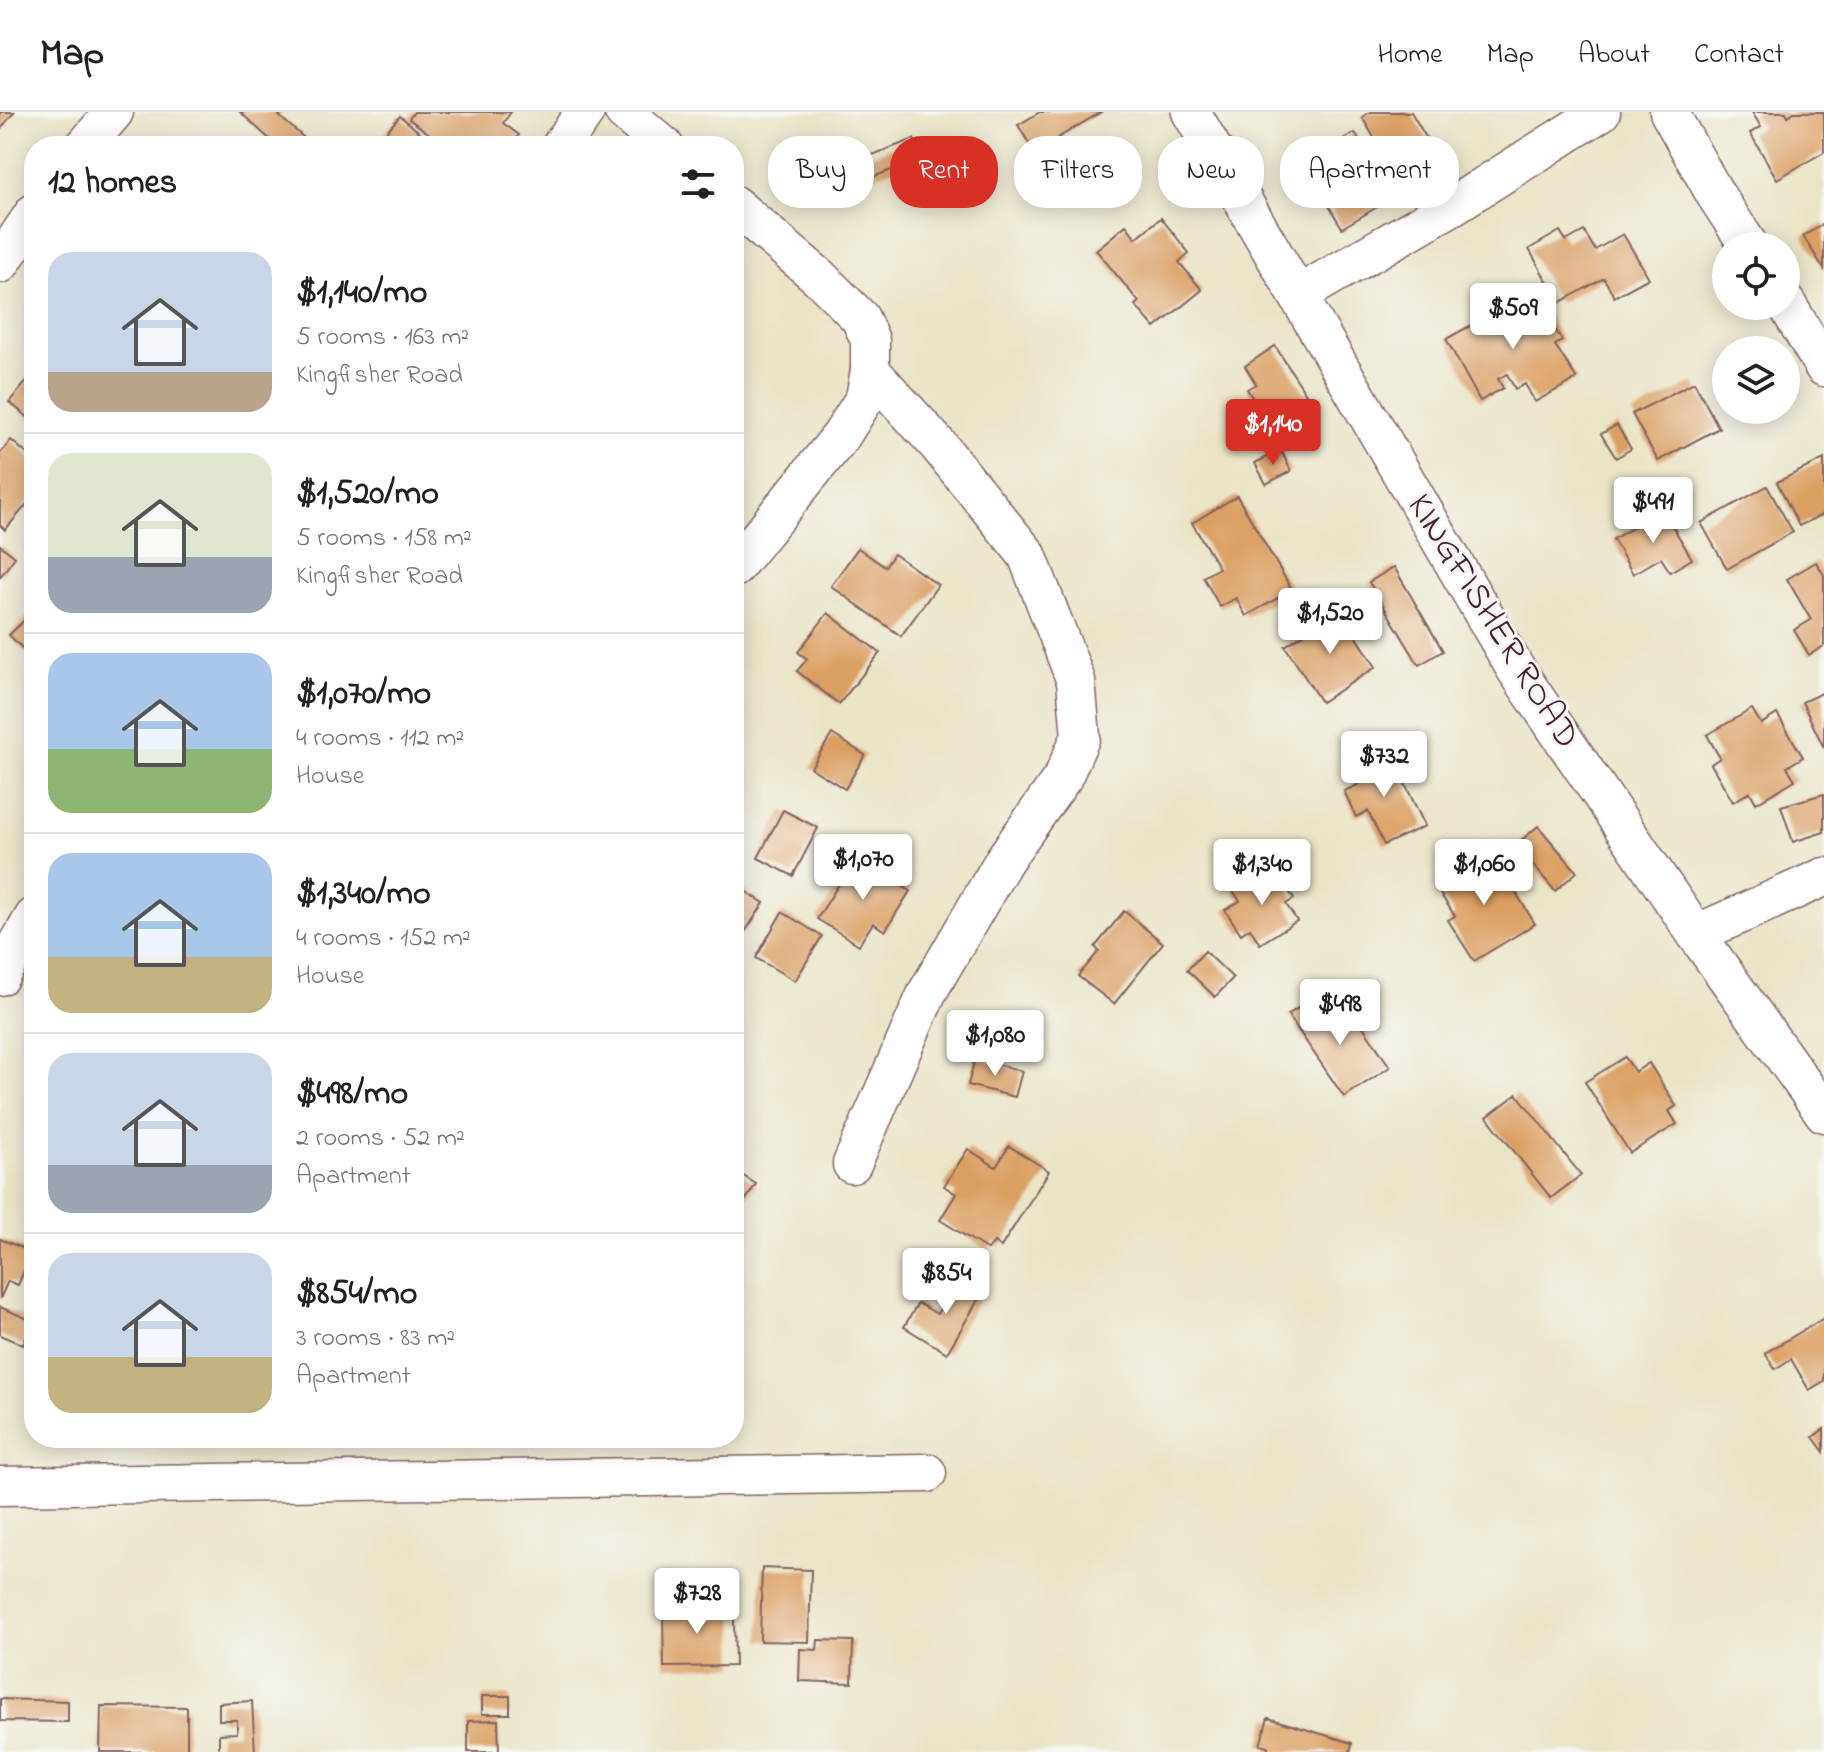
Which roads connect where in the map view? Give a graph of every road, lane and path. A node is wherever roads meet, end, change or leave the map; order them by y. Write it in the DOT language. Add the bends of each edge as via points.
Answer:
graph roads {
  1 [pos="114,112"];
  2 [pos="585,112"];
  3 [pos="624,112"];
  4 [pos="1191,112"];
  5 [pos="1601,112"];
  6 [pos="1669,112"];
  7 [pos="94,136"];
  8 [pos="568,136"];
  9 [pos="652,136"];
  10 [pos="744,213"];
  11 [pos="24,228"];
  12 [pos="1740,232"];
  13 [pos="0,264"];
  14 [pos="1298,295"];
  15 [pos="1796,320"];
  16 [pos="1824,367"];
  17 [pos="870,370"];
  18 [pos="744,556"];
  19 [pos="1824,877"];
  20 [pos="24,934"];
  21 [pos="1696,934"];
  22 [pos="0,976"];
  23 [pos="1824,1113"];
  24 [pos="852,1164"];
  25 [pos="927,1473"];
  26 [pos="0,1486"];
  1 -- 7 [label="street"];
  2 -- 8 [label="street"];
  3 -- 9 [label="street"];
  4 -- 14 [label="street, KINGFISHER ROAD"];
  5 -- 14 [label="street"];
  6 -- 12 [label="street"];
  10 -- 17 [label="street" via="860,318 870,340"];
  11 -- 13 [label="street"];
  14 -- 21 [label="street, KINGFISHER ROAD" via="1515,668"];
  15 -- 16 [label="street"];
  17 -- 18 [label="street" via="865,398 841,436"];
  17 -- 24 [label="street" via="1027,555 1076,681 1081,736 1063,777 1004,860 927,993"];
  19 -- 21 [label="street"];
  20 -- 22 [label="street"];
  21 -- 23 [label="street, KINGFISHER ROAD"];
  25 -- 26 [label="street"];
}
